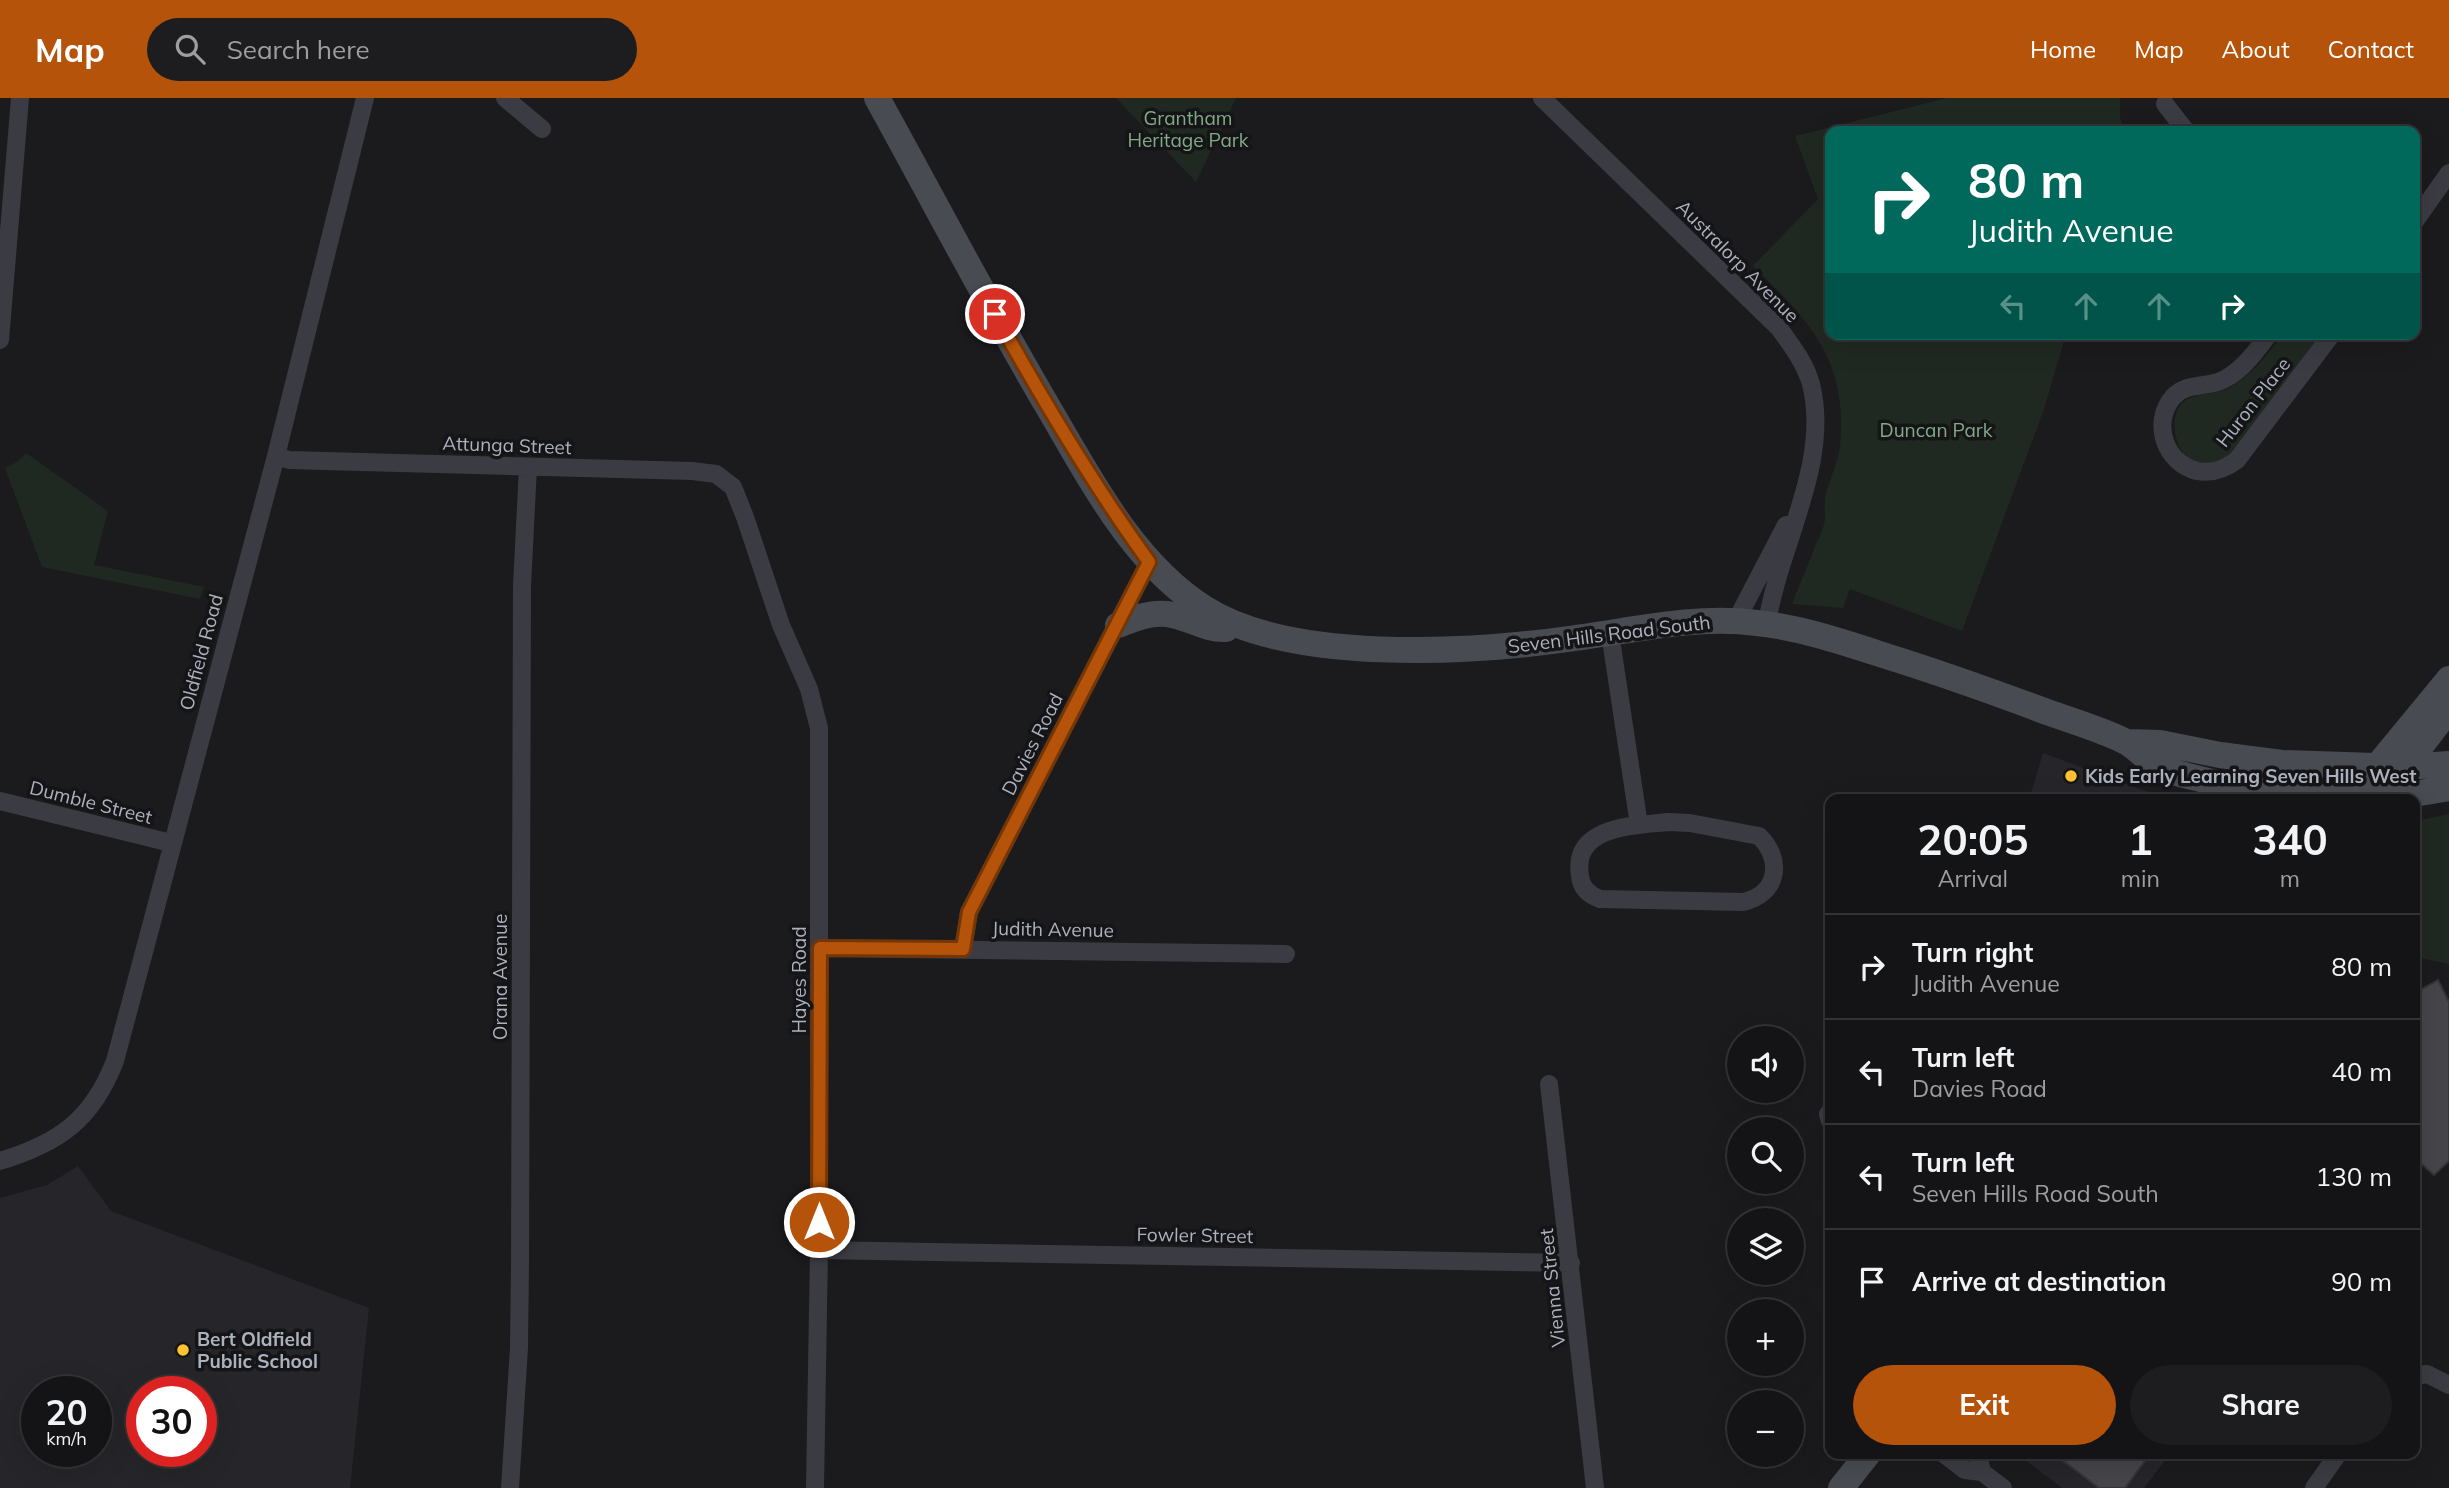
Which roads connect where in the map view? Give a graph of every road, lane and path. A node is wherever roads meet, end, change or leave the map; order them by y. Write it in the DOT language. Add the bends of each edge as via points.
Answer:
graph roads {
  1 [pos="20,98"];
  2 [pos="365,98"];
  3 [pos="505,98"];
  4 [pos="877,98"];
  5 [pos="1542,98"];
  6 [pos="2165,104"];
  7 [pos="2182,126"];
  8 [pos="542,129"];
  9 [pos="2449,173"];
  10 [pos="2420,213"];
  11 [pos="0,340"];
  12 [pos="2264,340"];
  13 [pos="2327,340"];
  14 [pos="276,456"];
  15 [pos="528,467"];
  16 [pos="733,487"];
  17 [pos="1802,494"];
  18 [pos="1149,562"];
  19 [pos="1736,621"];
  20 [pos="1767,624"];
  21 [pos="1118,625"];
  22 [pos="1241,628"];
  23 [pos="1609,633"];
  24 [pos="2449,678"];
  25 [pos="2449,709"];
  26 [pos="2127,742"];
  27 [pos="2449,764"];
  28 [pos="2377,766"];
  29 [pos="2405,767"];
  30 [pos="2449,788"];
  31 [pos="2256,794"];
  32 [pos="2354,794"];
  33 [pos="2384,794"];
  34 [pos="2411,794"];
  35 [pos="0,801"];
  36 [pos="1639,825"];
  37 [pos="171,844"];
  38 [pos="820,948"];
  39 [pos="963,949"];
  40 [pos="1286,954"];
  41 [pos="1549,1084"];
  42 [pos="0,1161"];
  43 [pos="819,1250"];
  44 [pos="1571,1263"];
  45 [pos="2420,1375"];
  46 [pos="2449,1385"];
  47 [pos="1951,1459"];
  48 [pos="1979,1459"];
  49 [pos="2334,1459"];
  50 [pos="1982,1472"];
  51 [pos="510,1488"];
  52 [pos="814,1488"];
  53 [pos="1595,1488"];
  54 [pos="2003,1488"];
  55 [pos="2314,1488"];
  1 -- 11 [label="street"];
  2 -- 14 [label="street, Oldfield Road"];
  3 -- 8 [label="street"];
  4 -- 18 [label="street, Seven Hills Road South" via="1076,456"];
  5 -- 17 [label="street, Australorp Avenue" via="1780,328 1798,353 1811,383 1816,421 1815,446"];
  6 -- 7 [label="street"];
  9 -- 10 [label="street"];
  12 -- 13 [label="street, Huron Place" via="2230,376 2189,387 2173,397 2162,433 2177,461 2216,472 2237,460"];
  14 -- 15 [label="street, Attunga Street"];
  14 -- 37 [label="street, Oldfield Road"];
  15 -- 16 [label="street, Attunga Street" via="692,471 716,474"];
  15 -- 51 [label="street, Orana Avenue" via="522,586 519,1348"];
  16 -- 38 [label="street, Hayes Road" via="820,728"];
  17 -- 19 [label="street, Australorp Avenue"];
  17 -- 20 [label="street, Australorp Avenue" via="1771,594"];
  18 -- 21 [label="street, Davies Road"];
  18 -- 22 [label="street, Seven Hills Road South" via="1198,604"];
  19 -- 20 [label="street, Seven Hills Road South"];
  19 -- 23 [label="street, Seven Hills Road South"];
  20 -- 26 [label="street, Seven Hills Road South" via="1818,634 1916,665"];
  21 -- 22 [label="street, Seven Hills Road South" via="1169,614 1202,626"];
  21 -- 39 [label="street, Davies Road" via="969,912"];
  22 -- 23 [label="street, Seven Hills Road South" via="1291,639 1390,649 1489,648"];
  23 -- 36 [label="street"];
  24 -- 28 [label="street"];
  25 -- 29 [label="street"];
  26 -- 28 [label="street, Seven Hills Road South" via="2282,763"];
  26 -- 31 [label="street, Seven Hills Road South" via="2158,766"];
  27 -- 29 [label="street, Seven Hills Road South"];
  28 -- 29 [label="street, Seven Hills Road South"];
  28 -- 32 [label="street"];
  29 -- 33 [label="street"];
  30 -- 34 [label="street, Seven Hills Road South"];
  35 -- 37 [label="street, Dumble Street"];
  36 -- 36 [label="street" via="1597,836 1584,846 1580,878 1589,894 1600,899 1743,902 1763,894 1771,884 1773,859 1759,835 1690,823"];
  37 -- 42 [label="street, Oldfield Road" via="106,1083 69,1130 38,1148"];
  38 -- 39 [label="street, Judith Avenue"];
  38 -- 43 [label="street, Hayes Road"];
  39 -- 40 [label="street, Judith Avenue"];
  41 -- 44 [label="street, Vienna Street"];
  43 -- 44 [label="street, Fowler Street"];
  43 -- 52 [label="street, Hayes Road"];
  44 -- 53 [label="street, Vienna Street"];
  45 -- 46 [label="street"];
  47 -- 50 [label="street" via="1965,1470"];
  48 -- 50 [label="street"];
  49 -- 55 [label="street"];
  50 -- 54 [label="street"];
}
